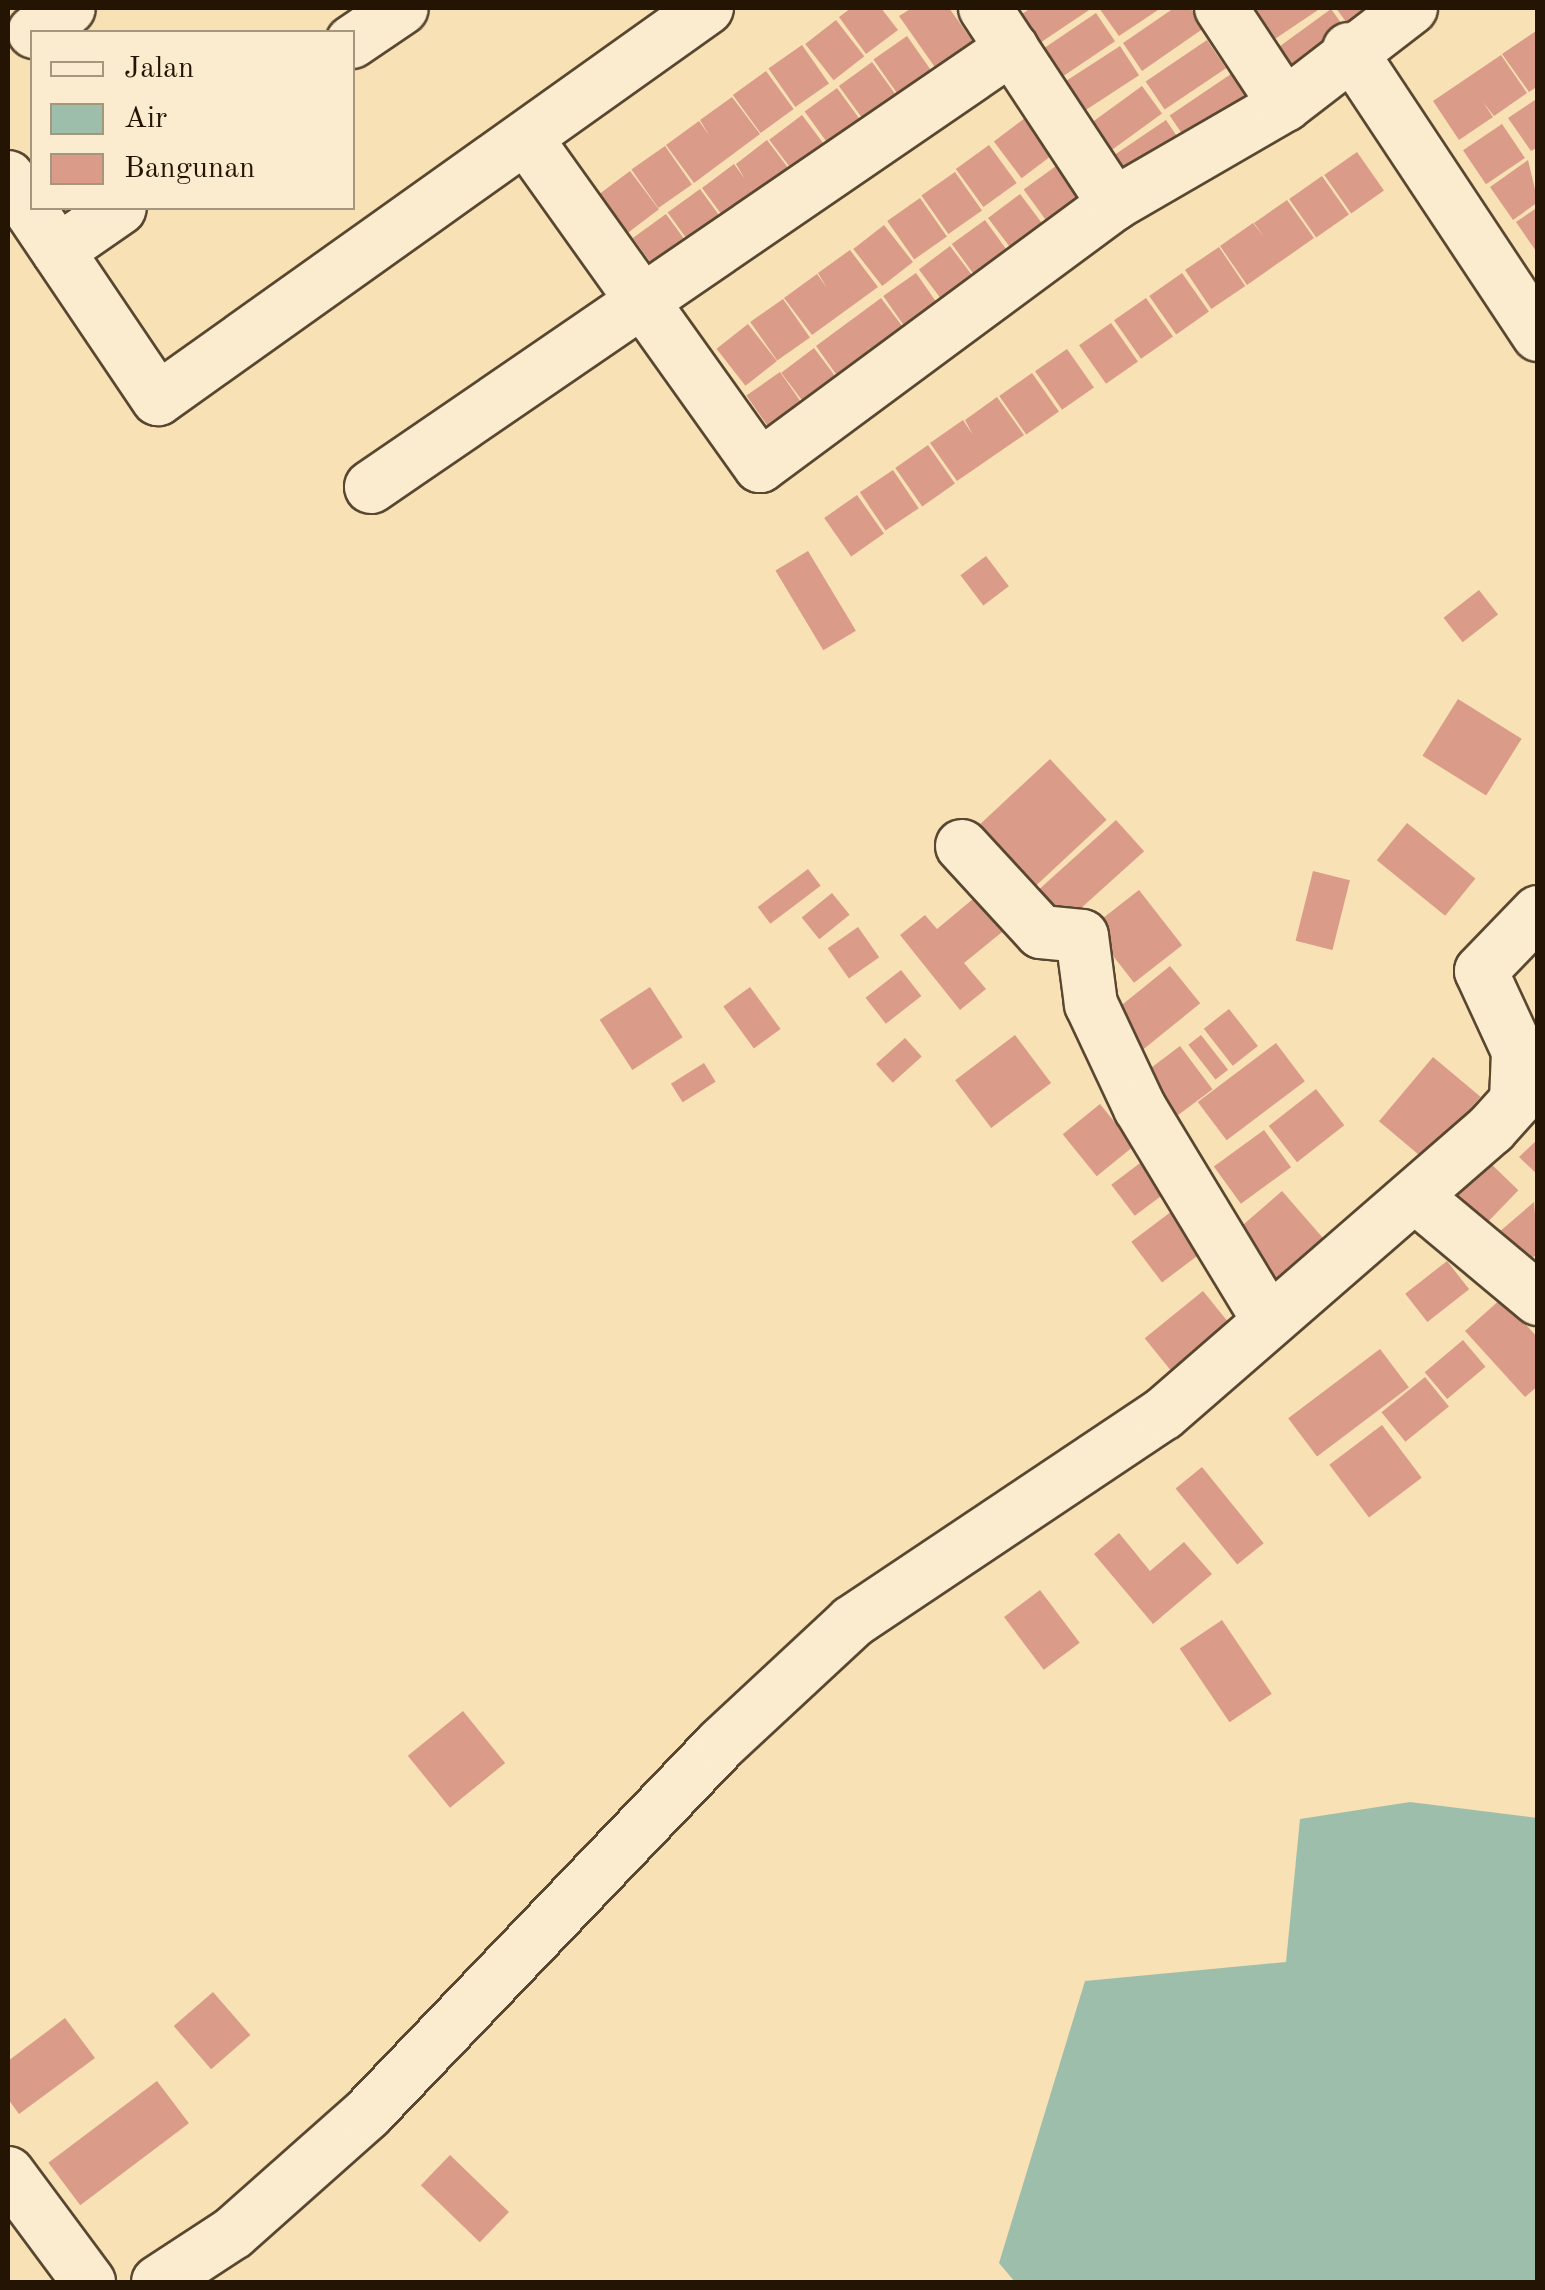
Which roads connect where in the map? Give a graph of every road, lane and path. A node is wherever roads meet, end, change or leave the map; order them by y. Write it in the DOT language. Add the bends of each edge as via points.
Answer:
graph roads {
  1 [pos="69,8"];
  2 [pos="402,8"];
  3 [pos="707,8"];
  4 [pos="1221,8"];
  5 [pos="1411,8"];
  6 [pos="999,28"];
  7 [pos="37,30"];
  8 [pos="30,35"];
  9 [pos="355,40"];
  10 [pos="1349,49"];
  11 [pos="8,52"];
  12 [pos="1284,105"];
  13 [pos="526,138"];
  14 [pos="8,177"];
  15 [pos="1114,204"];
  16 [pos="117,210"];
  17 [pos="58,252"];
  18 [pos="646,298"];
  19 [pos="1538,335"];
  20 [pos="372,487"];
  21 [pos="962,846"];
  22 [pos="1538,912"];
  23 [pos="1416,1197"];
  24 [pos="1538,1299"];
  25 [pos="1268,1319"];
  26 [pos="8,2172"];
  27 [pos="89,2282"];
  28 [pos="158,2282"];
  1 -- 7 [label="street"];
  2 -- 9 [label="street"];
  3 -- 13 [label="street"];
  4 -- 12 [label="street"];
  5 -- 10 [label="street"];
  6 -- 15 [label="street"];
  6 -- 18 [label="street"];
  8 -- 11 [label="street"];
  10 -- 12 [label="street"];
  10 -- 19 [label="street"];
  12 -- 15 [label="street"];
  13 -- 17 [label="street" via="158,398"];
  13 -- 18 [label="street"];
  14 -- 17 [label="street"];
  15 -- 18 [label="street" via="760,466"];
  16 -- 17 [label="street"];
  18 -- 20 [label="street"];
  21 -- 25 [label="street" via="1041,932 1082,936 1091,1004 1140,1108"];
  22 -- 23 [label="street" via="1482,971 1518,1051 1516,1101"];
  23 -- 24 [label="street"];
  23 -- 25 [label="street"];
  25 -- 28 [label="street" via="1163,1414 852,1622 722,1743 366,2114 233,2233"];
  26 -- 27 [label="street"];
}
